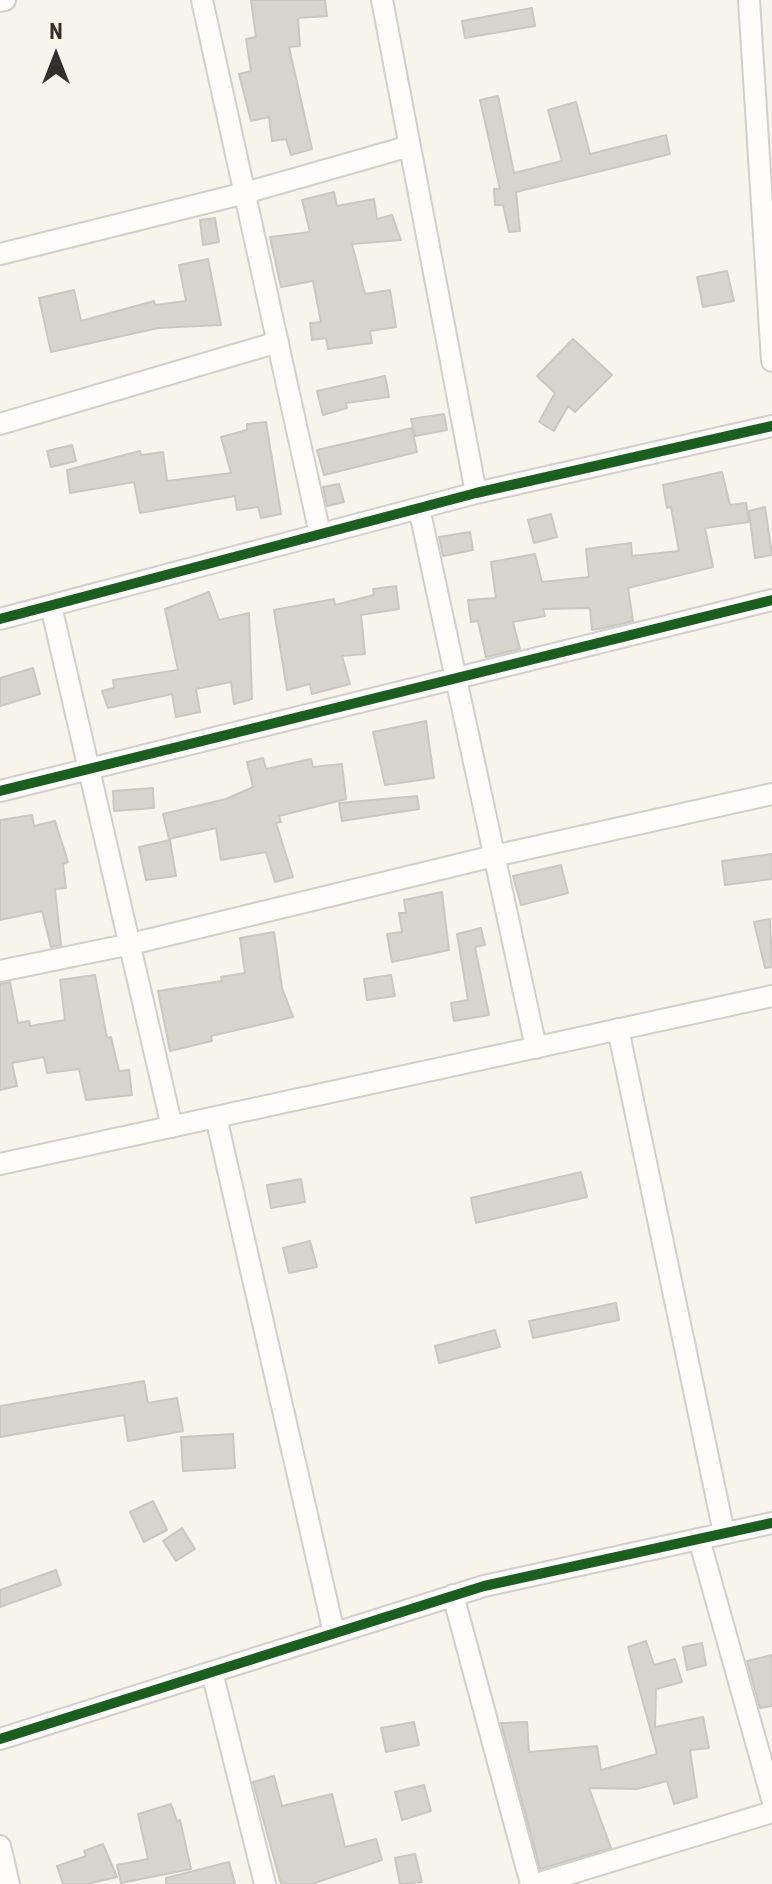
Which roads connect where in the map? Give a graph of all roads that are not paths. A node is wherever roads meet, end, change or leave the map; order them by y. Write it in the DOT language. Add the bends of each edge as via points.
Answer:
graph roads {
  1 [pos="202,0"];
  2 [pos="382,0"];
  3 [pos="749,0"];
  4 [pos="410,146"];
  5 [pos="245,193"];
  6 [pos="0,254"];
  7 [pos="278,342"];
  8 [pos="772,361"];
  9 [pos="0,424"];
  10 [pos="772,426"];
  11 [pos="476,493"];
  12 [pos="419,508"];
  13 [pos="320,534"];
  14 [pos="772,600"];
  15 [pos="51,606"];
  16 [pos="0,619"];
  17 [pos="454,678"];
  18 [pos="91,768"];
  19 [pos="0,791"];
  20 [pos="772,794"];
  21 [pos="494,856"];
  22 [pos="131,944"];
  23 [pos="0,971"];
  24 [pos="772,996"];
  25 [pos="618,1029"];
  26 [pos="536,1048"];
  27 [pos="216,1117"];
  28 [pos="172,1127"];
  29 [pos="0,1164"];
  30 [pos="772,1523"];
  31 [pos="724,1533"];
  32 [pos="699,1539"];
  33 [pos="453,1595"];
  34 [pos="334,1633"];
  35 [pos="212,1672"];
  36 [pos="0,1739"];
  37 [pos="772,1799"];
  38 [pos="772,1812"];
  39 [pos="0,1846"];
  40 [pos="9,1884"];
  41 [pos="265,1884"];
  42 [pos="533,1884"];
  1 -- 5 [label="street"];
  2 -- 4 [label="street"];
  3 -- 8 [label="street"];
  4 -- 5 [label="street"];
  4 -- 11 [label="street"];
  5 -- 6 [label="street"];
  5 -- 7 [label="street"];
  7 -- 9 [label="street"];
  7 -- 13 [label="street"];
  10 -- 11 [label="street"];
  11 -- 12 [label="street"];
  12 -- 13 [label="street"];
  12 -- 17 [label="street"];
  13 -- 15 [label="street"];
  14 -- 17 [label="street"];
  15 -- 16 [label="street"];
  15 -- 18 [label="street"];
  17 -- 18 [label="street"];
  17 -- 21 [label="street"];
  18 -- 19 [label="street"];
  18 -- 22 [label="street"];
  20 -- 21 [label="street"];
  21 -- 22 [label="street"];
  21 -- 26 [label="street"];
  22 -- 23 [label="street"];
  22 -- 28 [label="street"];
  24 -- 25 [label="street"];
  25 -- 26 [label="street"];
  25 -- 31 [label="street"];
  26 -- 27 [label="street"];
  27 -- 28 [label="street"];
  27 -- 34 [label="street"];
  28 -- 29 [label="street"];
  30 -- 31 [label="street"];
  31 -- 32 [label="street"];
  32 -- 33 [label="street"];
  32 -- 37 [label="street"];
  33 -- 34 [label="street"];
  33 -- 42 [label="street"];
  34 -- 35 [label="street"];
  35 -- 36 [label="street"];
  35 -- 41 [label="street"];
  38 -- 42 [label="street"];
  39 -- 40 [label="street"];
}
